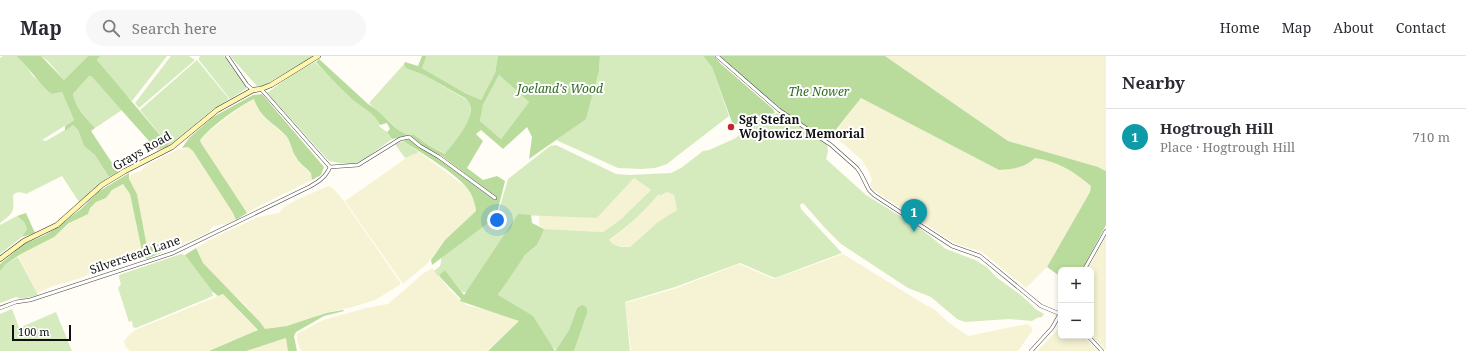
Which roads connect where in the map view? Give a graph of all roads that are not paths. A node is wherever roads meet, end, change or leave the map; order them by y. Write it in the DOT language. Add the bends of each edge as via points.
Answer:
graph roads {
  1 [pos="227,56"];
  2 [pos="318,56"];
  3 [pos="716,56"];
  4 [pos="261,89"];
  5 [pos="253,90"];
  6 [pos="330,167"];
  7 [pos="495,198"];
  8 [pos="1106,231"];
  9 [pos="0,259"];
  10 [pos="1086,267"];
  11 [pos="0,308"];
  12 [pos="1058,312"];
  13 [pos="1058,318"];
  14 [pos="1091,339"];
  15 [pos="1031,351"];
  16 [pos="1102,351"];
  1 -- 5 [label="street"];
  2 -- 4 [label="street, Grays Road"];
  3 -- 12 [label="street" via="779,110 831,145 857,168 874,195 952,246 980,256 1041,306"];
  4 -- 5 [label="street, Grays Road"];
  4 -- 6 [label="street"];
  5 -- 9 [label="street, Grays Road" via="217,110 172,147 125,170 102,185 57,225 24,241"];
  6 -- 7 [label="street" via="358,165 400,138 409,138 440,157"];
  6 -- 11 [label="street, Silverstead Lane" via="320,180 309,187 173,253"];
  8 -- 10 [label="street"];
  13 -- 15 [label="street"];
  14 -- 16 [label="street"];
}
